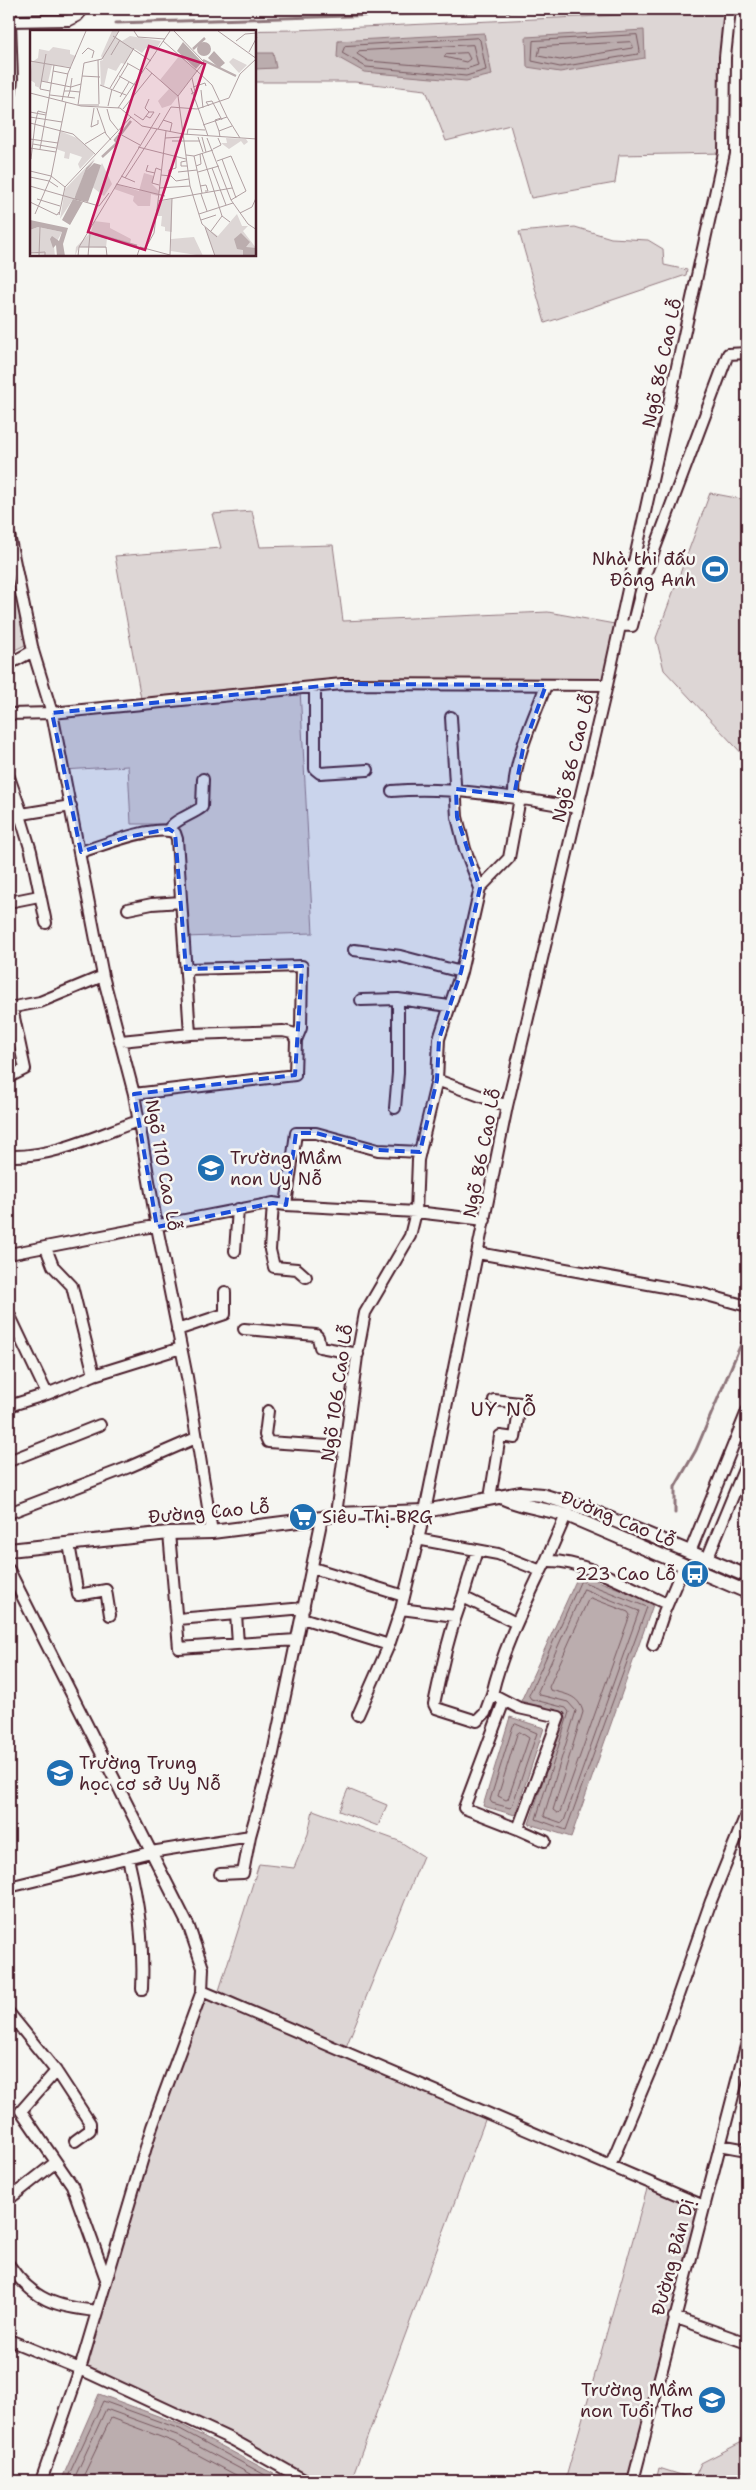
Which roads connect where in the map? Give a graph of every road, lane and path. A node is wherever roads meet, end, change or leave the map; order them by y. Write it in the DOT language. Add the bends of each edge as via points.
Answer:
graph roads {
  1 [pos="84,9"];
  2 [pos="730,9"];
  3 [pos="9,21"];
  4 [pos="9,104"];
  5 [pos="747,353"];
  6 [pos="9,535"];
  7 [pos="620,625"];
  8 [pos="33,651"];
  9 [pos="9,664"];
  10 [pos="546,685"];
  11 [pos="607,686"];
  12 [pos="315,688"];
  13 [pos="52,713"];
  14 [pos="9,714"];
  15 [pos="451,717"];
  16 [pos="368,770"];
  17 [pos="9,777"];
  18 [pos="203,779"];
  19 [pos="456,789"];
  20 [pos="392,791"];
  21 [pos="517,797"];
  22 [pos="71,806"];
  23 [pos="578,808"];
  24 [pos="21,814"];
  25 [pos="9,820"];
  26 [pos="169,829"];
  27 [pos="81,852"];
  28 [pos="480,888"];
  29 [pos="39,896"];
  30 [pos="9,902"];
  31 [pos="181,902"];
  32 [pos="128,908"];
  33 [pos="46,923"];
  34 [pos="354,950"];
  35 [pos="186,969"];
  36 [pos="460,972"];
  37 [pos="103,976"];
  38 [pos="398,999"];
  39 [pos="361,1000"];
  40 [pos="450,1006"];
  41 [pos="10,1008"];
  42 [pos="190,1034"];
  43 [pos="296,1040"];
  44 [pos="121,1041"];
  45 [pos="9,1077"];
  46 [pos="437,1080"];
  47 [pos="134,1094"];
  48 [pos="506,1106"];
  49 [pos="395,1108"];
  50 [pos="138,1121"];
  51 [pos="420,1152"];
  52 [pos="9,1156"];
  53 [pos="273,1202"];
  54 [pos="286,1205"];
  55 [pos="238,1209"];
  56 [pos="416,1212"];
  57 [pos="485,1220"];
  58 [pos="157,1227"];
  59 [pos="46,1248"];
  60 [pos="235,1251"];
  61 [pos="478,1253"];
  62 [pos="9,1254"];
  63 [pos="306,1277"];
  64 [pos="225,1292"];
  65 [pos="747,1306"];
  66 [pos="9,1314"];
  67 [pos="244,1329"];
  68 [pos="177,1330"];
  69 [pos="181,1348"];
  70 [pos="358,1354"];
  71 [pos="94,1374"];
  72 [pos="47,1394"];
  73 [pos="494,1400"];
  74 [pos="9,1406"];
  75 [pos="268,1411"];
  76 [pos="747,1411"];
  77 [pos="100,1425"];
  78 [pos="196,1438"];
  79 [pos="344,1447"];
  80 [pos="9,1461"];
  81 [pos="747,1462"];
  82 [pos="496,1498"];
  83 [pos="425,1511"];
  84 [pos="9,1513"];
  85 [pos="336,1514"];
  86 [pos="566,1515"];
  87 [pos="322,1518"];
  88 [pos="170,1532"];
  89 [pos="212,1532"];
  90 [pos="417,1539"];
  91 [pos="69,1544"];
  92 [pos="9,1550"];
  93 [pos="477,1550"];
  94 [pos="690,1552"];
  95 [pos="707,1559"];
  96 [pos="684,1565"];
  97 [pos="543,1566"];
  98 [pos="313,1568"];
  99 [pos="9,1570"];
  100 [pos="747,1576"];
  101 [pos="747,1592"];
  102 [pos="404,1596"];
  103 [pos="463,1597"];
  104 [pos="667,1604"];
  105 [pos="401,1608"];
  106 [pos="303,1613"];
  107 [pos="236,1614"];
  108 [pos="110,1615"];
  109 [pos="455,1616"];
  110 [pos="178,1619"];
  111 [pos="516,1623"];
  112 [pos="296,1640"];
  113 [pos="238,1644"];
  114 [pos="389,1645"];
  115 [pos="653,1645"];
  116 [pos="492,1694"];
  117 [pos="504,1701"];
  118 [pos="358,1715"];
  119 [pos="747,1812"];
  120 [pos="518,1829"];
  121 [pos="250,1836"];
  122 [pos="545,1841"];
  123 [pos="151,1852"];
  124 [pos="128,1858"];
  125 [pos="220,1874"];
  126 [pos="9,1887"];
  127 [pos="142,1989"];
  128 [pos="202,1991"];
  129 [pos="9,2013"];
  130 [pos="747,2042"];
  131 [pos="746,2055"];
  132 [pos="56,2071"];
  133 [pos="75,2141"];
  134 [pos="720,2145"];
  135 [pos="747,2150"];
  136 [pos="56,2162"];
  137 [pos="610,2166"];
  138 [pos="9,2199"];
  139 [pos="704,2206"];
  140 [pos="9,2265"];
  141 [pos="106,2279"];
  142 [pos="97,2311"];
  143 [pos="674,2317"];
  144 [pos="9,2340"];
  145 [pos="747,2344"];
  146 [pos="80,2369"];
  147 [pos="41,2481"];
  148 [pos="306,2481"];
  149 [pos="633,2481"];
  1 -- 3 [label="street" via="69,20"];
  2 -- 7 [label="street, Ngõ 86 Cao Lỗ" via="724,67 724,153"];
  3 -- 4 [label="street" via="12,80"];
  5 -- 7 [label="street" via="728,354 646,572 632,626"];
  6 -- 8 [label="street, Ngõ 110 Cao Lỗ"];
  7 -- 11 [label="street, Ngõ 86 Cao Lỗ"];
  8 -- 9 [label="street"];
  8 -- 13 [label="street, Ngõ 110 Cao Lỗ"];
  10 -- 11 [label="street"];
  10 -- 12 [label="street" via="350,684"];
  10 -- 21 [label="street" via="523,749 514,786"];
  11 -- 23 [label="street, Ngõ 86 Cao Lỗ"];
  12 -- 13 [label="street"];
  12 -- 16 [label="street" via="315,769 320,773"];
  13 -- 14 [label="street"];
  13 -- 22 [label="street, Ngõ 110 Cao Lỗ"];
  15 -- 19 [label="street"];
  17 -- 24 [label="street"];
  18 -- 26 [label="street" via="202,808 172,824"];
  19 -- 20 [label="street"];
  19 -- 21 [label="street"];
  19 -- 28 [label="street" via="457,817"];
  21 -- 23 [label="street"];
  21 -- 28 [label="street" via="509,858"];
  22 -- 24 [label="street"];
  22 -- 27 [label="street, Ngõ 110 Cao Lỗ"];
  23 -- 48 [label="street, Ngõ 86 Cao Lỗ"];
  24 -- 25 [label="street"];
  24 -- 29 [label="street"];
  26 -- 27 [label="street" via="127,837"];
  26 -- 31 [label="street" via="177,839"];
  27 -- 37 [label="street, Ngõ 110 Cao Lỗ"];
  28 -- 36 [label="street"];
  29 -- 30 [label="street"];
  29 -- 33 [label="street"];
  31 -- 32 [label="street"];
  31 -- 35 [label="street"];
  34 -- 36 [label="street" via="400,956"];
  35 -- 42 [label="street"];
  35 -- 43 [label="street" via="302,966 300,1028"];
  36 -- 40 [label="street, Ngõ 106 Cao Lỗ"];
  37 -- 41 [label="street" via="40,1002"];
  37 -- 44 [label="street, Ngõ 110 Cao Lỗ"];
  38 -- 39 [label="street"];
  38 -- 40 [label="street"];
  38 -- 49 [label="street"];
  40 -- 46 [label="street, Ngõ 106 Cao Lỗ" via="439,1039"];
  41 -- 45 [label="street" via="25,1069"];
  42 -- 43 [label="street" via="283,1032 292,1033"];
  42 -- 44 [label="street"];
  43 -- 47 [label="street" via="295,1075"];
  44 -- 47 [label="street, Ngõ 110 Cao Lỗ"];
  46 -- 48 [label="street"];
  46 -- 51 [label="street, Ngõ 106 Cao Lỗ"];
  47 -- 50 [label="street, Ngõ 110 Cao Lỗ"];
  48 -- 57 [label="street, Ngõ 86 Cao Lỗ"];
  50 -- 52 [label="street" via="55,1150 23,1157"];
  50 -- 58 [label="street, Ngõ 110 Cao Lỗ"];
  51 -- 54 [label="street" via="378,1150 316,1134 296,1134"];
  51 -- 56 [label="street, Ngõ 106 Cao Lỗ"];
  53 -- 54 [label="street"];
  53 -- 55 [label="street"];
  53 -- 63 [label="street" via="270,1250 274,1267 297,1269"];
  54 -- 56 [label="street"];
  55 -- 58 [label="street"];
  55 -- 60 [label="street"];
  56 -- 57 [label="street"];
  56 -- 70 [label="street, Ngõ 106 Cao Lỗ" via="410,1236 366,1313"];
  57 -- 61 [label="street, Ngõ 86 Cao Lỗ"];
  58 -- 59 [label="street"];
  58 -- 68 [label="street, Ngõ 110 Cao Lỗ"];
  59 -- 62 [label="street"];
  59 -- 71 [label="street" via="53,1266 72,1286"];
  61 -- 65 [label="street" via="703,1294"];
  61 -- 83 [label="street, Ngõ 86 Cao Lỗ"];
  64 -- 68 [label="street" via="225,1314"];
  66 -- 72 [label="street"];
  67 -- 70 [label="street" via="316,1334 320,1347"];
  68 -- 69 [label="street, Ngõ 110 Cao Lỗ"];
  69 -- 71 [label="street"];
  69 -- 78 [label="street, Ngõ 110 Cao Lỗ"];
  70 -- 79 [label="street, Ngõ 106 Cao Lỗ"];
  71 -- 72 [label="street"];
  72 -- 74 [label="street"];
  73 -- 82 [label="street" via="520,1402 514,1438 500,1436"];
  75 -- 79 [label="street" via="265,1435 268,1442"];
  76 -- 94 [label="street"];
  77 -- 80 [label="street"];
  78 -- 84 [label="street"];
  78 -- 89 [label="street, Ngõ 110 Cao Lỗ"];
  79 -- 85 [label="street, Ngõ 106 Cao Lỗ"];
  81 -- 95 [label="street"];
  82 -- 83 [label="main road, Đường Cao Lỗ"];
  82 -- 86 [label="main road, Đường Cao Lỗ"];
  82 -- 94 [label="main road, Đường Cao Lỗ" via="520,1493 565,1501"];
  83 -- 85 [label="main road, Đường Cao Lỗ"];
  83 -- 90 [label="street, Ngõ 86 Cao Lỗ"];
  85 -- 87 [label="main road, Đường Cao Lỗ"];
  86 -- 96 [label="main road, Đường Cao Lỗ"];
  86 -- 97 [label="street"];
  87 -- 89 [label="main road, Đường Cao Lỗ"];
  87 -- 98 [label="street"];
  88 -- 89 [label="main road, Đường Cao Lỗ"];
  88 -- 91 [label="main road, Đường Cao Lỗ"];
  88 -- 110 [label="street"];
  90 -- 93 [label="street"];
  90 -- 102 [label="street, Ngõ 86 Cao Lỗ"];
  91 -- 92 [label="main road, Đường Cao Lỗ"];
  91 -- 108 [label="street" via="78,1595 106,1590"];
  93 -- 97 [label="street"];
  93 -- 103 [label="street"];
  94 -- 95 [label="main road, Đường Cao Lỗ"];
  95 -- 100 [label="main road, Đường Cao Lỗ"];
  96 -- 101 [label="main road, Đường Cao Lỗ"];
  96 -- 104 [label="street"];
  97 -- 104 [label="street" via="563,1561"];
  97 -- 111 [label="street"];
  98 -- 102 [label="street"];
  98 -- 106 [label="street"];
  99 -- 123 [label="street"];
  102 -- 105 [label="street, Ngõ 86 Cao Lỗ"];
  103 -- 109 [label="street"];
  103 -- 111 [label="street"];
  104 -- 115 [label="street"];
  105 -- 109 [label="street"];
  105 -- 114 [label="street, Ngõ 86 Cao Lỗ"];
  106 -- 107 [label="street"];
  106 -- 112 [label="street"];
  106 -- 114 [label="street"];
  107 -- 110 [label="street"];
  107 -- 113 [label="street"];
  109 -- 116 [label="street" via="434,1704 436,1708 477,1721 485,1713"];
  110 -- 113 [label="street" via="179,1648"];
  111 -- 116 [label="street" via="496,1674"];
  112 -- 113 [label="street"];
  112 -- 121 [label="street" via="272,1758"];
  114 -- 118 [label="street, Ngõ 86 Cao Lỗ"];
  116 -- 117 [label="street"];
  117 -- 120 [label="street" via="464,1808"];
  117 -- 120 [label="street" via="558,1717"];
  119 -- 137 [label="street" via="711,1900 658,2050"];
  120 -- 122 [label="street"];
  121 -- 123 [label="street"];
  121 -- 125 [label="street" via="243,1873"];
  123 -- 124 [label="street"];
  123 -- 128 [label="street" via="189,1926 203,1968"];
  124 -- 126 [label="street"];
  124 -- 127 [label="street" via="143,1940"];
  128 -- 137 [label="street"];
  128 -- 141 [label="street" via="152,2128"];
  129 -- 132 [label="street"];
  130 -- 131 [label="street, Đường Đản Dị"];
  131 -- 134 [label="street, Đường Đản Dị"];
  132 -- 133 [label="street" via="90,2123 90,2130"];
  132 -- 136 [label="street" via="21,2111"];
  134 -- 135 [label="street"];
  134 -- 139 [label="street, Đường Đản Dị"];
  136 -- 138 [label="street"];
  136 -- 141 [label="street" via="72,2185"];
  137 -- 139 [label="street"];
  139 -- 143 [label="street, Đường Đản Dị"];
  140 -- 142 [label="street" via="20,2281 43,2299 69,2309"];
  141 -- 142 [label="street"];
  142 -- 146 [label="street"];
  143 -- 145 [label="street"];
  143 -- 149 [label="street, Đường Đản Dị"];
  144 -- 146 [label="street"];
  146 -- 147 [label="street"];
  146 -- 148 [label="street" via="233,2440"];
}
